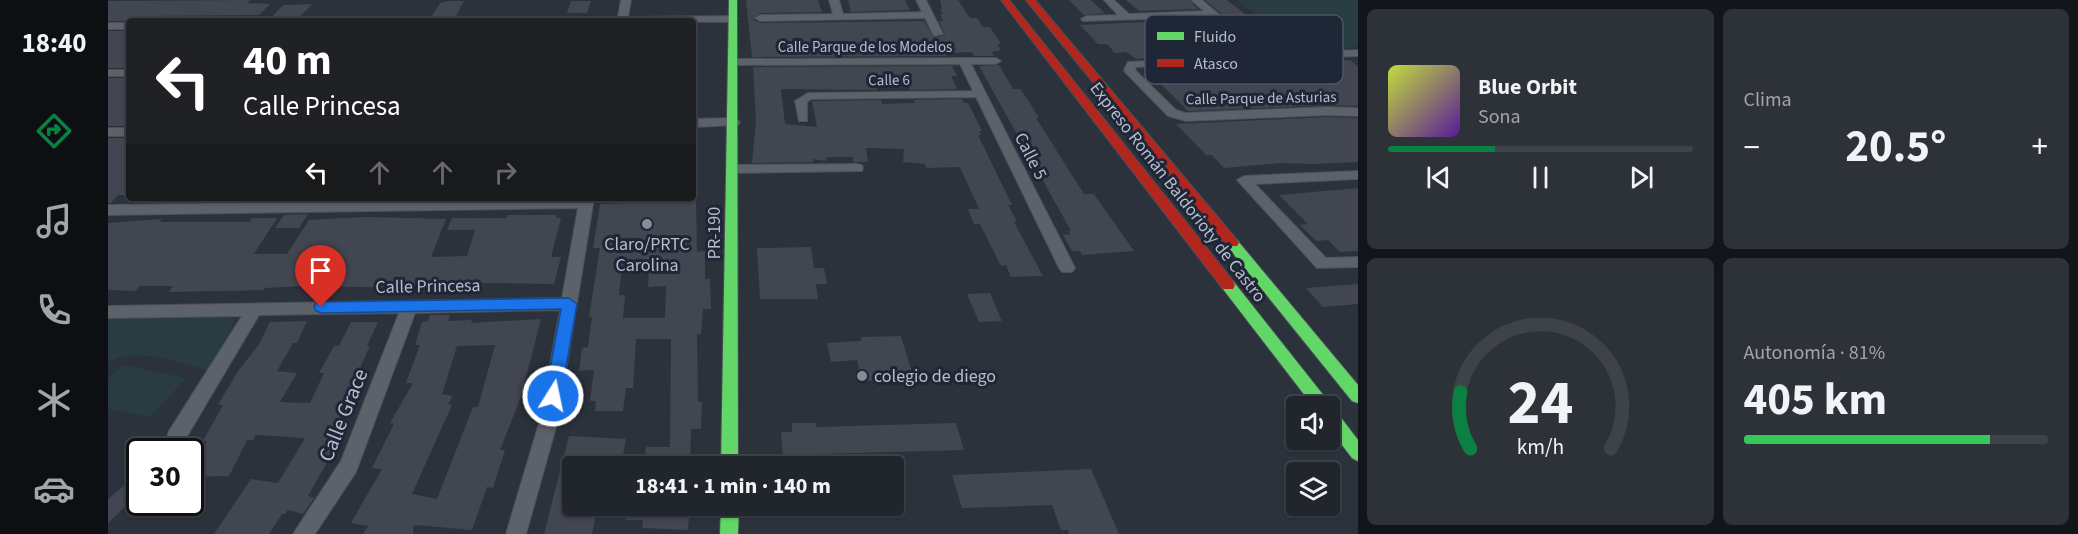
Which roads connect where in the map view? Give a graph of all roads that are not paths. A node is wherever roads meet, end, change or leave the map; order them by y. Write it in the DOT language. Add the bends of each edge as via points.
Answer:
graph roads {
  1 [pos="626,0"];
  2 [pos="733,0"];
  3 [pos="834,0"];
  4 [pos="921,0"];
  5 [pos="1005,0"];
  6 [pos="1030,0"];
  7 [pos="1109,0"];
  8 [pos="1196,0"];
  9 [pos="1211,14"];
  10 [pos="929,15"];
  11 [pos="1183,15"];
  12 [pos="839,16"];
  13 [pos="1145,16"];
  14 [pos="1126,17"];
  15 [pos="623,18"];
  16 [pos="760,18"];
  17 [pos="733,19"];
  18 [pos="1086,19"];
  19 [pos="696,20"];
  20 [pos="108,26"];
  21 [pos="126,26"];
  22 [pos="938,34"];
  23 [pos="1358,54"];
  24 [pos="1343,55"];
  25 [pos="964,61"];
  26 [pos="996,61"];
  27 [pos="734,62"];
  28 [pos="1145,63"];
  29 [pos="108,73"];
  30 [pos="126,73"];
  31 [pos="979,94"];
  32 [pos="1358,112"];
  33 [pos="803,118"];
  34 [pos="734,122"];
  35 [pos="696,123"];
  36 [pos="108,132"];
  37 [pos="126,132"];
  38 [pos="857,168"];
  39 [pos="732,169"];
  40 [pos="1358,175"];
  41 [pos="538,201"];
  42 [pos="586,201"];
  43 [pos="108,210"];
  44 [pos="1358,262"];
  45 [pos="1067,268"];
  46 [pos="569,304"];
  47 [pos="410,306"];
  48 [pos="255,309"];
  49 [pos="108,312"];
  50 [pos="1314,396"];
  51 [pos="1358,396"];
  52 [pos="1340,429"];
  53 [pos="176,437"];
  54 [pos="1358,453"];
  55 [pos="730,456"];
  56 [pos="730,516"];
  57 [pos="303,534"];
  58 [pos="516,534"];
  59 [pos="729,534"];
  1 -- 15 [label="street"];
  2 -- 17 [label="main road, PR-190 / PR-190"];
  3 -- 12 [label="street"];
  4 -- 10 [label="street"];
  5 -- 50 [label="main road, Expreso Román Baldorioty de Castro"];
  6 -- 51 [label="main road, Expreso Román Baldorioty de Castro"];
  7 -- 14 [label="street"];
  8 -- 9 [label="street"];
  9 -- 11 [label="street"];
  10 -- 12 [label="street"];
  10 -- 22 [label="street"];
  12 -- 16 [label="street"];
  13 -- 14 [label="street"];
  14 -- 18 [label="street"];
  17 -- 19 [label="street"];
  17 -- 27 [label="main road, PR-190 / PR-190"];
  20 -- 21 [label="street"];
  23 -- 24 [label="street, Calle Parque de Asturias"];
  25 -- 26 [label="street, Calle Parque de los Modelos"];
  25 -- 27 [label="street, Calle Parque de los Modelos"];
  25 -- 31 [label="street, Calle 5"];
  27 -- 34 [label="main road, PR-190 / PR-190"];
  28 -- 32 [label="street, Calle Parque de Asturias" via="1132,64 1129,70 1172,113 1186,117"];
  29 -- 30 [label="street"];
  31 -- 33 [label="street, Calle 6" via="808,96 801,101"];
  31 -- 45 [label="street, Calle 5"];
  34 -- 35 [label="street"];
  34 -- 39 [label="main road, PR-190 / PR-190"];
  36 -- 37 [label="street"];
  38 -- 39 [label="street"];
  39 -- 55 [label="main road, PR-190 / PR-190"];
  40 -- 44 [label="street" via="1244,180 1322,264"];
  41 -- 43 [label="street"];
  42 -- 46 [label="street"];
  46 -- 47 [label="street, Calle Princesa"];
  46 -- 58 [label="street" via="549,420"];
  47 -- 48 [label="street, Calle Princesa"];
  47 -- 57 [label="street, Calle Grace" via="349,466"];
  48 -- 49 [label="street, Calle Princesa"];
  48 -- 53 [label="street"];
  52 -- 54 [label="main road"];
  56 -- 59 [label="main road"];
}
